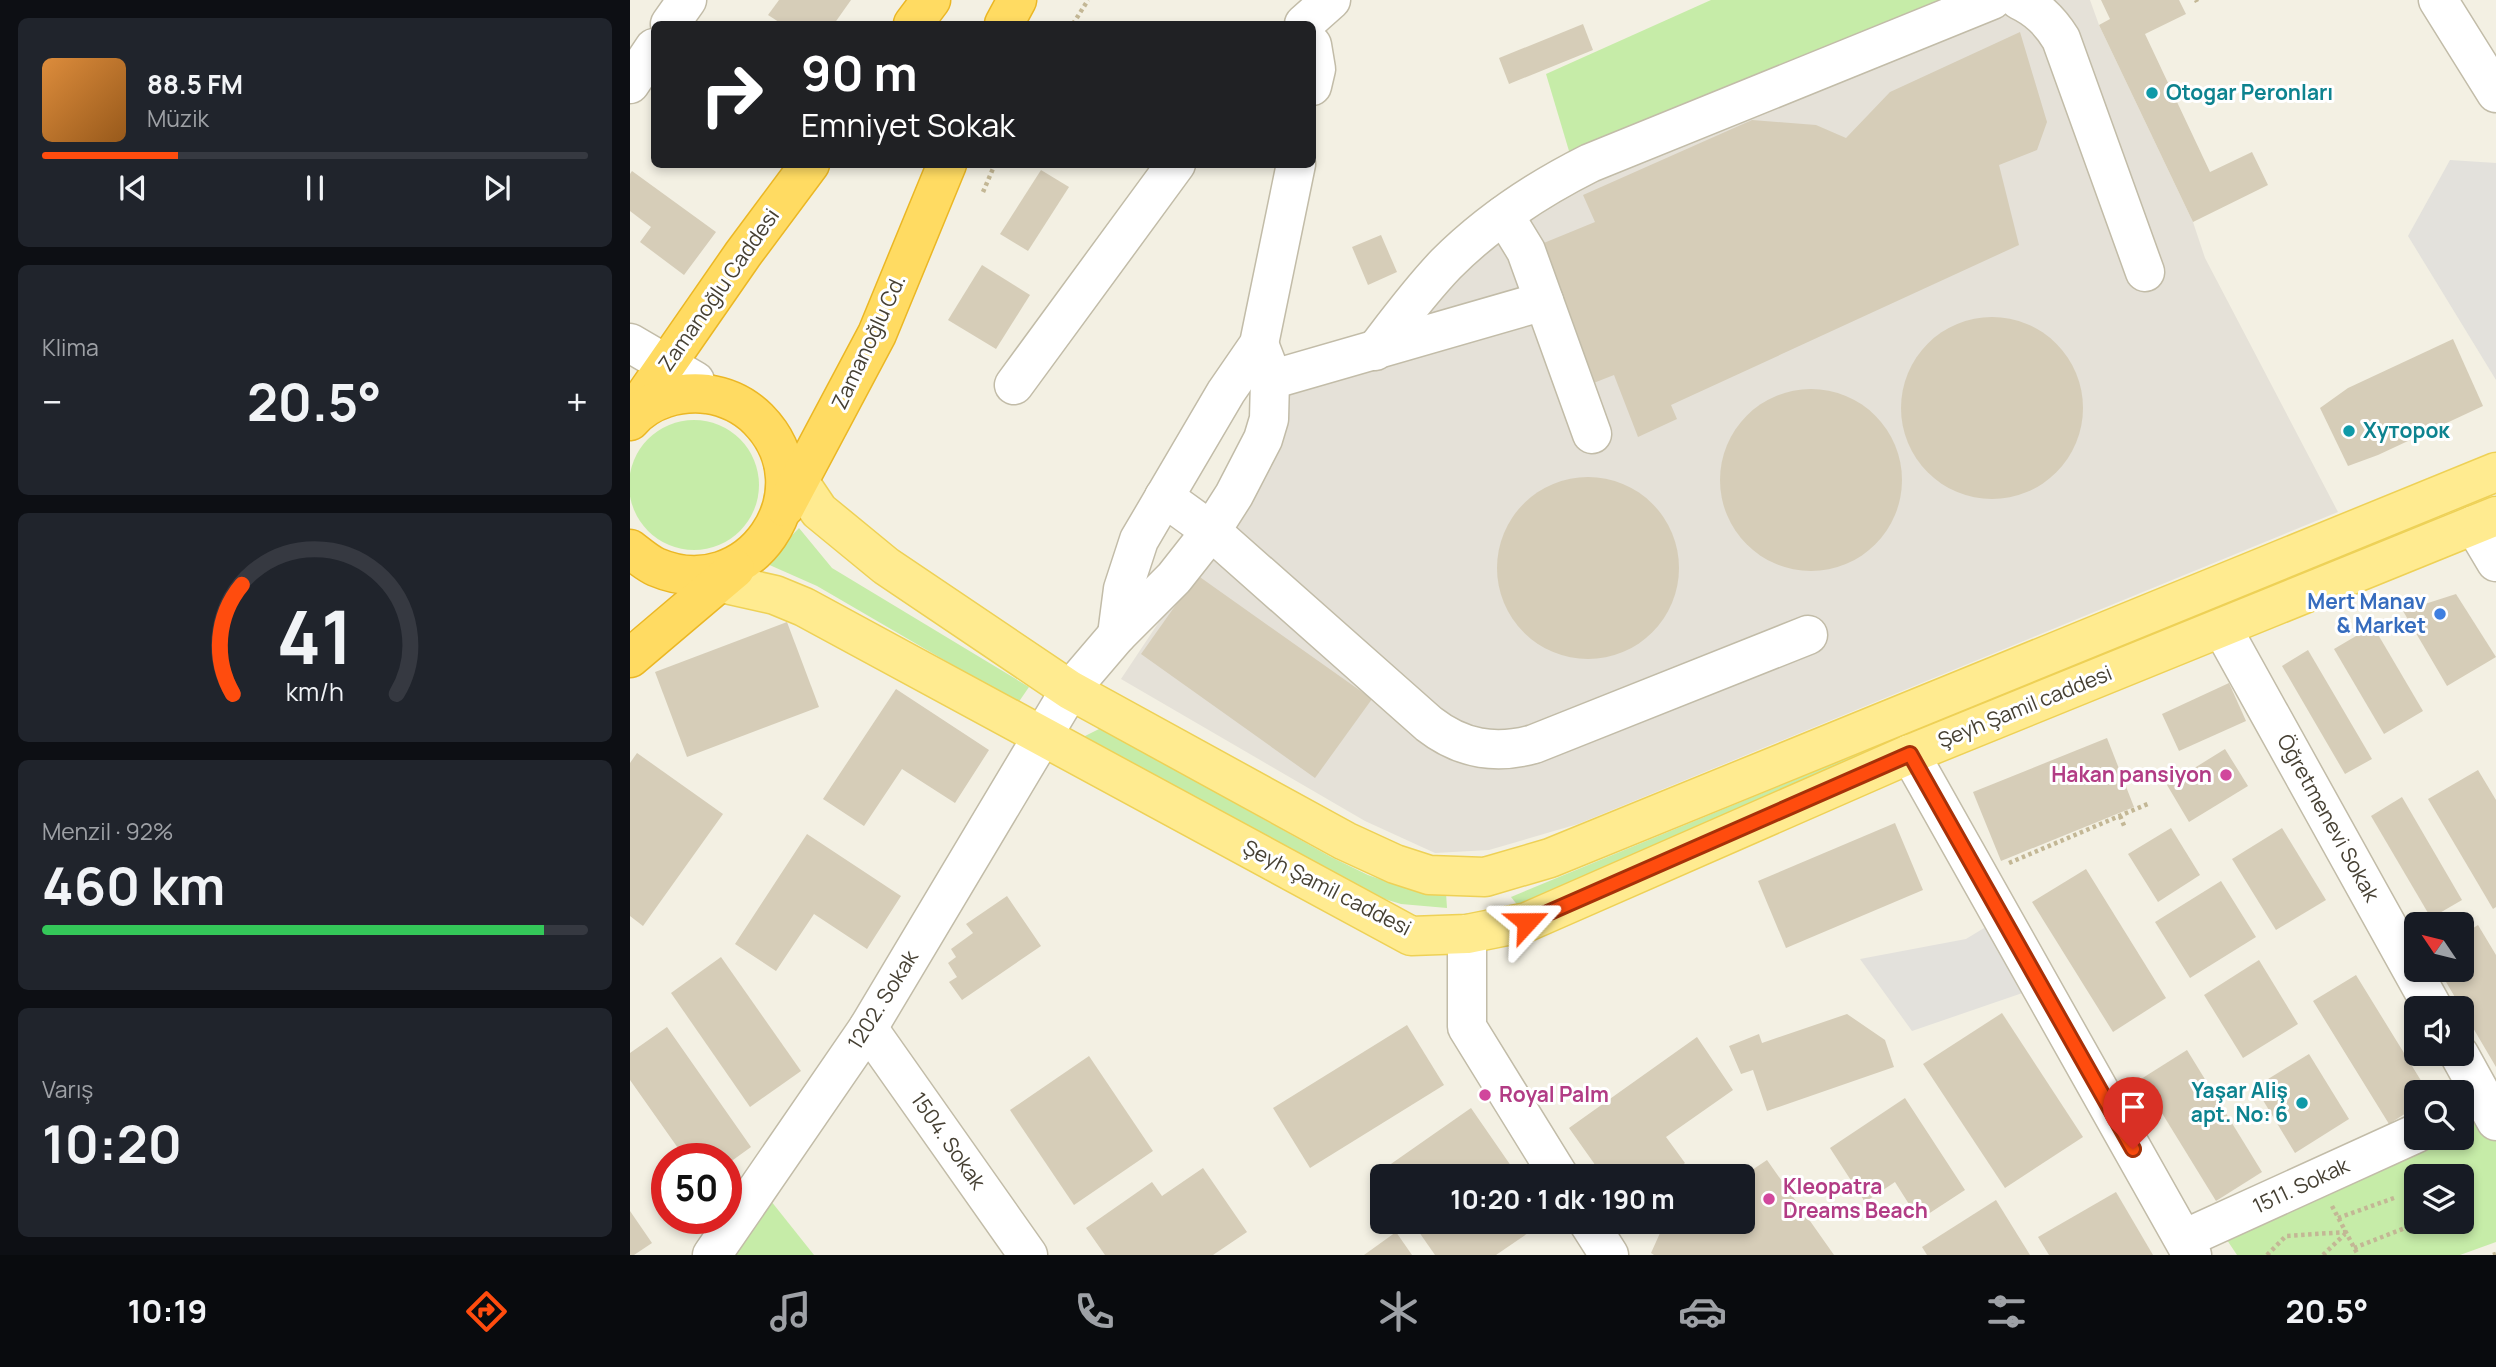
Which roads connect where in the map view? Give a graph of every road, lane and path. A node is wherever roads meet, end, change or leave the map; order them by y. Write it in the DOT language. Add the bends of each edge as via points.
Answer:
graph roads {
  1 [pos="687,0"];
  2 [pos="931,0"];
  3 [pos="1088,0"];
  4 [pos="1331,0"];
  5 [pos="1992,0"];
  6 [pos="2019,0"];
  7 [pos="2438,0"];
  8 [pos="672,21"];
  9 [pos="915,21"];
  10 [pos="1075,21"];
  11 [pos="1307,21"];
  12 [pos="651,52"];
  13 [pos="630,84"];
  14 [pos="2496,93"];
  15 [pos="807,168"];
  16 [pos="945,168"];
  17 [pos="993,168"];
  18 [pos="1173,168"];
  19 [pos="1295,168"];
  20 [pos="983,192"];
  21 [pos="1504,215"];
  22 [pos="2146,272"];
  23 [pos="1544,302"];
  24 [pos="630,343"];
  25 [pos="1259,344"];
  26 [pos="1375,351"];
  27 [pos="648,361"];
  28 [pos="1270,380"];
  29 [pos="1014,385"];
  30 [pos="721,396"];
  31 [pos="634,413"];
  32 [pos="1592,434"];
  33 [pos="791,469"];
  34 [pos="2496,472"];
  35 [pos="2458,488"];
  36 [pos="1164,497"];
  37 [pos="2485,521"];
  38 [pos="1211,531"];
  39 [pos="630,549"];
  40 [pos="2496,562"];
  41 [pos="716,573"];
  42 [pos="2222,628"];
  43 [pos="1117,635"];
  44 [pos="1808,635"];
  45 [pos="630,657"];
  46 [pos="1070,690"];
  47 [pos="1892,719"];
  48 [pos="1041,736"];
  49 [pos="1910,754"];
  50 [pos="2150,803"];
  51 [pos="2120,816"];
  52 [pos="2125,828"];
  53 [pos="2007,863"];
  54 [pos="1485,877"];
  55 [pos="1467,934"];
  56 [pos="2426,996"];
  57 [pos="868,1028"];
  58 [pos="2464,1066"];
  59 [pos="2481,1112"];
  60 [pos="2404,1139"];
  61 [pos="1552,1164"];
  62 [pos="2318,1178"];
  63 [pos="2393,1198"];
  64 [pos="2338,1217"];
  65 [pos="2404,1228"];
  66 [pos="2346,1232"];
  67 [pos="1596,1234"];
  68 [pos="2188,1247"];
  69 [pos="2354,1248"];
  70 [pos="712,1255"];
  71 [pos="1028,1255"];
  72 [pos="1609,1255"];
  73 [pos="2267,1255"];
  74 [pos="2323,1255"];
  75 [pos="2358,1255"];
  1 -- 8 [label="street"];
  2 -- 9 [label="highway"];
  3 -- 10 [label="path"];
  4 -- 11 [label="street"];
  5 -- 21 [label="street" via="1590,163"];
  6 -- 22 [label="street" via="2046,17 2061,39"];
  7 -- 14 [label="street"];
  12 -- 13 [label="street"];
  15 -- 27 [label="highway, Zamanoğlu Caddesi"];
  16 -- 33 [label="highway, Zamanoğlu Cd." via="877,334"];
  17 -- 20 [label="path"];
  18 -- 29 [label="street"];
  19 -- 25 [label="street"];
  21 -- 23 [label="street" via="1526,251"];
  21 -- 26 [label="street" via="1421,291"];
  23 -- 26 [label="street"];
  23 -- 32 [label="street"];
  24 -- 27 [label="street"];
  25 -- 28 [label="street, 1202. Sokak"];
  25 -- 36 [label="street"];
  26 -- 28 [label="street"];
  27 -- 30 [label="street"];
  27 -- 31 [label="highway, Zamanoğlu Caddesi"];
  28 -- 38 [label="street, 1202. Sokak" via="1263,439"];
  30 -- 31 [label="highway" via="692,392 663,398"];
  30 -- 33 [label="highway" via="748,409 769,430"];
  33 -- 41 [label="highway, Zamanoğlu Cd." via="781,515 766,541"];
  33 -- 46 [label="main road, Şeyh Şamil caddesi" via="818,511 886,566"];
  34 -- 35 [label="main road, Şeyh Şamil caddesi"];
  35 -- 37 [label="main road"];
  35 -- 47 [label="main road, Şeyh Şamil caddesi"];
  36 -- 38 [label="street"];
  36 -- 43 [label="street" via="1130,564"];
  37 -- 40 [label="street"];
  37 -- 42 [label="main road, Şeyh Şamil caddesi"];
  38 -- 43 [label="street, 1202. Sokak" via="1174,578"];
  38 -- 44 [label="street" via="1429,724 1473,747 1514,749 1534,744"];
  39 -- 41 [label="highway" via="655,567"];
  41 -- 45 [label="highway"];
  41 -- 48 [label="main road, Şeyh Şamil caddesi" via="804,607"];
  42 -- 49 [label="main road, Şeyh Şamil caddesi"];
  42 -- 56 [label="street, Öğretmenevi Sokak"];
  43 -- 46 [label="street, 1202. Sokak"];
  46 -- 48 [label="street, 1202. Sokak"];
  46 -- 54 [label="main road, Şeyh Şamil caddesi" via="1395,864 1429,875"];
  47 -- 49 [label="main road"];
  47 -- 54 [label="main road, Şeyh Şamil caddesi" via="1550,858"];
  48 -- 55 [label="main road, Şeyh Şamil caddesi" via="1411,936"];
  48 -- 57 [label="street, 1202. Sokak"];
  49 -- 55 [label="main road, Şeyh Şamil caddesi" via="1527,922"];
  49 -- 68 [label="street"];
  50 -- 51 [label="path"];
  51 -- 52 [label="path"];
  51 -- 53 [label="path"];
  54 -- 55 [label="main road"];
  55 -- 61 [label="street" via="1467,1027"];
  57 -- 70 [label="street, 1202. Sokak"];
  57 -- 71 [label="street, 1504. Sokak"];
  58 -- 59 [label="street"];
  60 -- 62 [label="street, 1511. Sokak"];
  62 -- 64 [label="path"];
  62 -- 68 [label="street, 1511. Sokak"];
  63 -- 64 [label="path"];
  64 -- 66 [label="path"];
  65 -- 69 [label="path"];
  66 -- 69 [label="path"];
  66 -- 73 [label="path" via="2286,1236"];
  66 -- 74 [label="path"];
  67 -- 72 [label="street"];
  69 -- 75 [label="path"];
}
